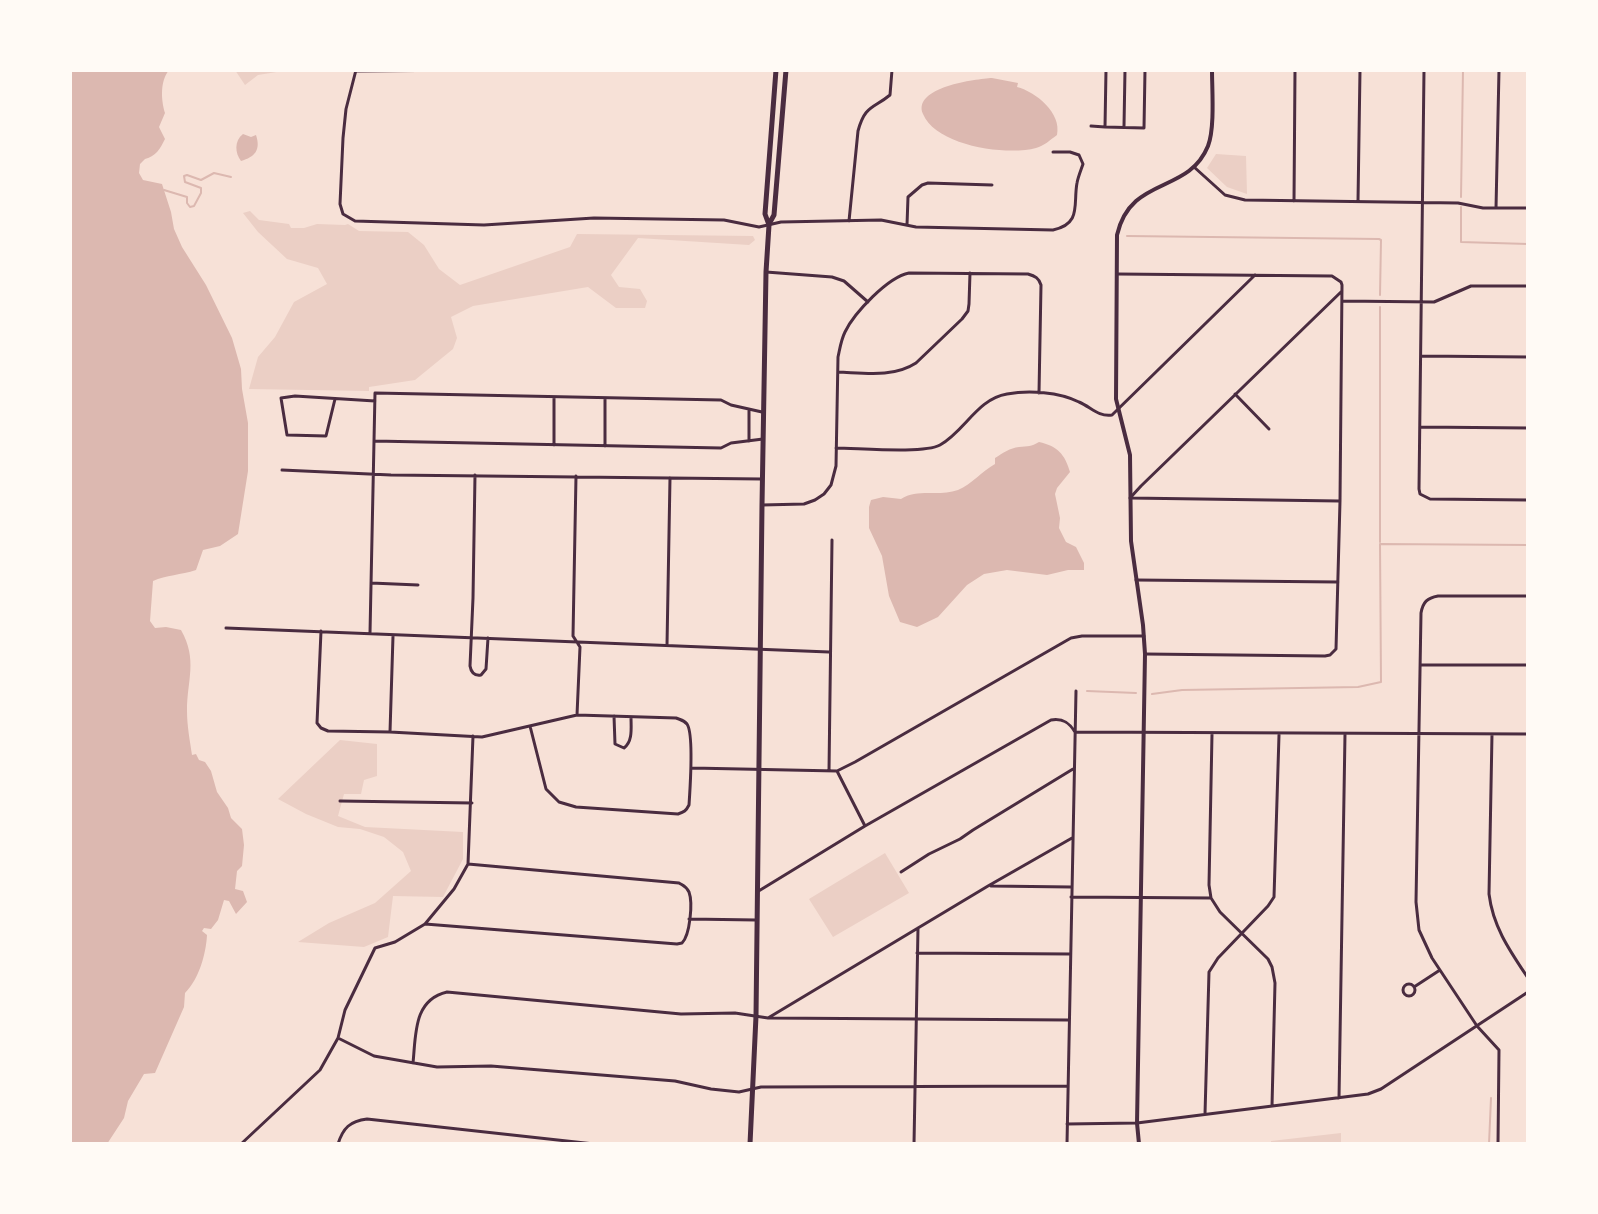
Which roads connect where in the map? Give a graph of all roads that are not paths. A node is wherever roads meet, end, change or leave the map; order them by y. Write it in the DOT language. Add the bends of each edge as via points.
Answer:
graph roads {
  1 [pos="356,70"];
  2 [pos="478,70"];
  3 [pos="776,70"];
  4 [pos="786,70"];
  5 [pos="892,70"];
  6 [pos="1106,70"];
  7 [pos="1125,70"];
  8 [pos="1145,70"];
  9 [pos="1212,70"];
  10 [pos="1295,70"];
  11 [pos="1360,70"];
  12 [pos="1424,70"];
  13 [pos="1499,70"];
  14 [pos="1091,126"];
  15 [pos="1105,127"];
  16 [pos="1124,127"];
  17 [pos="771,133"];
  18 [pos="781,134"];
  19 [pos="1053,152"];
  20 [pos="1194,167"];
  21 [pos="992,185"];
  22 [pos="1294,201"];
  23 [pos="1358,201"];
  24 [pos="1423,202"];
  25 [pos="1496,208"];
  26 [pos="1528,208"];
  27 [pos="849,221"];
  28 [pos="769,225"];
  29 [pos="907,226"];
  30 [pos="766,272"];
  31 [pos="970,273"];
  32 [pos="1117,274"];
  33 [pos="1255,275"];
  34 [pos="1528,286"];
  35 [pos="1342,291"];
  36 [pos="1342,301"];
  37 [pos="868,302"];
  38 [pos="1421,303"];
  39 [pos="1421,356"];
  40 [pos="1528,357"];
  41 [pos="838,372"];
  42 [pos="1039,393"];
  43 [pos="1235,394"];
  44 [pos="554,397"];
  45 [pos="605,398"];
  46 [pos="335,399"];
  47 [pos="375,401"];
  48 [pos="749,409"];
  49 [pos="1117,409"];
  50 [pos="763,412"];
  51 [pos="1420,427"];
  52 [pos="1528,428"];
  53 [pos="1269,429"];
  54 [pos="763,439"];
  55 [pos="374,441"];
  56 [pos="749,441"];
  57 [pos="554,445"];
  58 [pos="605,446"];
  59 [pos="836,448"];
  60 [pos="282,470"];
  61 [pos="373,473"];
  62 [pos="475,475"];
  63 [pos="576,476"];
  64 [pos="670,478"];
  65 [pos="762,479"];
  66 [pos="1130,498"];
  67 [pos="1528,500"];
  68 [pos="1340,501"];
  69 [pos="762,505"];
  70 [pos="832,540"];
  71 [pos="1136,580"];
  72 [pos="1338,582"];
  73 [pos="371,583"];
  74 [pos="418,585"];
  75 [pos="1528,596"];
  76 [pos="226,628"];
  77 [pos="321,631"];
  78 [pos="370,633"];
  79 [pos="393,635"];
  80 [pos="1144,636"];
  81 [pos="472,638"];
  82 [pos="488,638"];
  83 [pos="577,642"];
  84 [pos="667,645"];
  85 [pos="761,650"];
  86 [pos="829,652"];
  87 [pos="1145,654"];
  88 [pos="1421,665"];
  89 [pos="1528,665"];
  90 [pos="1076,691"];
  91 [pos="577,715"];
  92 [pos="614,716"];
  93 [pos="631,717"];
  94 [pos="530,726"];
  95 [pos="390,732"];
  96 [pos="1075,732"];
  97 [pos="1143,733"];
  98 [pos="1212,733"];
  99 [pos="1279,733"];
  100 [pos="1345,733"];
  101 [pos="1418,734"];
  102 [pos="1492,734"];
  103 [pos="1528,734"];
  104 [pos="473,736"];
  105 [pos="691,768"];
  106 [pos="759,769"];
  107 [pos="1074,769"];
  108 [pos="829,771"];
  109 [pos="837,771"];
  110 [pos="340,801"];
  111 [pos="472,803"];
  112 [pos="865,826"];
  113 [pos="1072,838"];
  114 [pos="468,864"];
  115 [pos="901,872"];
  116 [pos="988,886"];
  117 [pos="1071,887"];
  118 [pos="757,892"];
  119 [pos="1071,897"];
  120 [pos="1140,898"];
  121 [pos="1211,898"];
  122 [pos="689,919"];
  123 [pos="756,920"];
  124 [pos="425,924"];
  125 [pos="918,928"];
  126 [pos="1242,933"];
  127 [pos="917,953"];
  128 [pos="1070,954"];
  129 [pos="1440,970"];
  130 [pos="1528,978"];
  131 [pos="1414,987"];
  132 [pos="1528,992"];
  133 [pos="756,1016"];
  134 [pos="768,1018"];
  135 [pos="915,1020"];
  136 [pos="1069,1020"];
  137 [pos="1477,1026"];
  138 [pos="338,1038"];
  139 [pos="413,1063"];
  140 [pos="1068,1086"];
  141 [pos="914,1087"];
  142 [pos="753,1088"];
  143 [pos="1339,1098"];
  144 [pos="1272,1106"];
  145 [pos="1205,1114"];
  146 [pos="1137,1123"];
  147 [pos="1067,1124"];
  148 [pos="241,1144"];
  149 [pos="338,1144"];
  150 [pos="594,1144"];
  151 [pos="750,1144"];
  152 [pos="914,1144"];
  153 [pos="1067,1144"];
  154 [pos="1139,1144"];
  155 [pos="1498,1144"];
  1 -- 2 [label="street"];
  1 -- 28 [label="street" via="346,105 341,171 341,210 352,221 484,225 594,218"];
  3 -- 17 [label="main road"];
  4 -- 18 [label="main road"];
  5 -- 27 [label="street" via="890,95 861,119"];
  6 -- 15 [label="street"];
  7 -- 16 [label="street"];
  8 -- 16 [label="street" via="1144,128"];
  9 -- 20 [label="main road" via="1210,139"];
  10 -- 22 [label="street"];
  11 -- 23 [label="street"];
  12 -- 24 [label="street"];
  13 -- 25 [label="street"];
  14 -- 15 [label="street"];
  15 -- 16 [label="street"];
  17 -- 18 [label="main road"];
  17 -- 28 [label="main road" via="765,214"];
  18 -- 28 [label="main road"];
  19 -- 29 [label="street" via="1079,155 1083,164 1076,209 1061,228"];
  20 -- 22 [label="street" via="1234,199"];
  20 -- 32 [label="main road" via="1130,206 1117,235"];
  21 -- 29 [label="street" via="922,185 908,197"];
  22 -- 23 [label="street"];
  23 -- 24 [label="street"];
  24 -- 25 [label="street"];
  24 -- 38 [label="street"];
  25 -- 26 [label="street"];
  27 -- 28 [label="street"];
  27 -- 29 [label="street"];
  28 -- 30 [label="main road"];
  30 -- 37 [label="street" via="832,277"];
  30 -- 50 [label="main road"];
  31 -- 37 [label="street" via="901,274"];
  31 -- 41 [label="street" via="968,311 916,363 896,372"];
  31 -- 42 [label="street" via="1028,274 1039,280"];
  32 -- 33 [label="street"];
  32 -- 49 [label="main road"];
  33 -- 35 [label="street" via="1332,276 1341,282"];
  33 -- 49 [label="street"];
  34 -- 38 [label="street" via="1471,286"];
  35 -- 36 [label="street"];
  35 -- 43 [label="street"];
  36 -- 38 [label="street"];
  36 -- 68 [label="street"];
  37 -- 41 [label="street" via="844,332"];
  38 -- 39 [label="street"];
  39 -- 40 [label="street"];
  39 -- 51 [label="street"];
  41 -- 59 [label="street"];
  42 -- 49 [label="street" via="1069,398 1105,416"];
  42 -- 59 [label="street" via="994,398 929,450"];
  43 -- 53 [label="street"];
  43 -- 66 [label="street"];
  44 -- 45 [label="street"];
  44 -- 47 [label="street" via="375,393"];
  44 -- 57 [label="street"];
  45 -- 48 [label="street" via="721,400"];
  45 -- 58 [label="street"];
  46 -- 46 [label="street" via="281,398 287,435 326,436"];
  46 -- 47 [label="street"];
  47 -- 55 [label="street"];
  48 -- 50 [label="street"];
  48 -- 56 [label="street"];
  49 -- 66 [label="main road" via="1130,455"];
  50 -- 54 [label="main road"];
  51 -- 52 [label="street"];
  51 -- 67 [label="street" via="1420,494 1430,499"];
  54 -- 56 [label="street"];
  54 -- 65 [label="main road"];
  55 -- 57 [label="street"];
  55 -- 61 [label="street"];
  56 -- 58 [label="street" via="721,448"];
  57 -- 58 [label="street"];
  59 -- 69 [label="street" via="834,476 824,494 804,504"];
  60 -- 61 [label="street"];
  61 -- 62 [label="street"];
  61 -- 73 [label="street"];
  62 -- 63 [label="street"];
  62 -- 81 [label="street"];
  63 -- 64 [label="street"];
  63 -- 83 [label="street"];
  64 -- 65 [label="street"];
  64 -- 84 [label="street"];
  65 -- 69 [label="main road"];
  66 -- 68 [label="street"];
  66 -- 71 [label="main road"];
  68 -- 72 [label="street"];
  69 -- 85 [label="main road"];
  70 -- 86 [label="street"];
  71 -- 72 [label="street"];
  71 -- 80 [label="main road"];
  72 -- 87 [label="street" via="1337,644 1325,656"];
  73 -- 74 [label="street"];
  73 -- 78 [label="street"];
  75 -- 88 [label="street" via="1427,600 1421,613"];
  76 -- 77 [label="street"];
  77 -- 78 [label="street"];
  77 -- 95 [label="street" via="318,724 328,731"];
  78 -- 79 [label="street"];
  79 -- 81 [label="street"];
  79 -- 95 [label="street"];
  80 -- 87 [label="main road"];
  80 -- 109 [label="street" via="1071,638"];
  81 -- 82 [label="street"];
  81 -- 82 [label="street" via="470,666 481,675"];
  82 -- 83 [label="street"];
  83 -- 84 [label="street"];
  83 -- 91 [label="street"];
  84 -- 85 [label="street"];
  85 -- 86 [label="street"];
  85 -- 106 [label="main road"];
  86 -- 108 [label="street"];
  87 -- 97 [label="main road"];
  88 -- 89 [label="street"];
  88 -- 101 [label="street"];
  90 -- 96 [label="street"];
  91 -- 92 [label="street"];
  91 -- 94 [label="street"];
  92 -- 93 [label="street"];
  92 -- 93 [label="street" via="615,744 624,748 631,737"];
  93 -- 105 [label="street" via="686,723"];
  94 -- 104 [label="street"];
  94 -- 105 [label="street" via="546,789 567,805 678,814 689,805"];
  95 -- 104 [label="street"];
  96 -- 97 [label="street"];
  96 -- 107 [label="street"];
  96 -- 112 [label="street" via="1066,722 1051,720"];
  97 -- 98 [label="street"];
  97 -- 120 [label="main road"];
  98 -- 99 [label="street"];
  98 -- 121 [label="street"];
  99 -- 100 [label="street"];
  99 -- 126 [label="street" via="1276,888 1268,906"];
  100 -- 101 [label="street"];
  100 -- 143 [label="street"];
  101 -- 102 [label="street"];
  101 -- 129 [label="street" via="1417,917"];
  102 -- 103 [label="street"];
  102 -- 130 [label="street" via="1491,911"];
  104 -- 111 [label="street"];
  105 -- 106 [label="street"];
  106 -- 108 [label="street"];
  106 -- 118 [label="main road"];
  107 -- 113 [label="street"];
  107 -- 115 [label="street"];
  108 -- 109 [label="street"];
  109 -- 112 [label="street"];
  110 -- 111 [label="street"];
  111 -- 114 [label="street"];
  112 -- 118 [label="street"];
  113 -- 116 [label="street"];
  113 -- 117 [label="street"];
  114 -- 122 [label="street" via="679,883 688,890"];
  114 -- 124 [label="street"];
  116 -- 117 [label="street"];
  116 -- 125 [label="street"];
  117 -- 119 [label="street"];
  118 -- 123 [label="main road"];
  119 -- 120 [label="street"];
  119 -- 128 [label="street"];
  120 -- 121 [label="street"];
  120 -- 146 [label="main road"];
  121 -- 126 [label="street"];
  122 -- 123 [label="street"];
  122 -- 124 [label="street" via="686,940 677,944"];
  123 -- 133 [label="main road"];
  124 -- 138 [label="street" via="375,948 345,1010"];
  125 -- 127 [label="street"];
  125 -- 134 [label="street"];
  126 -- 144 [label="street" via="1268,959 1274,975"];
  126 -- 145 [label="street" via="1209,972"];
  127 -- 128 [label="street"];
  127 -- 135 [label="street"];
  128 -- 136 [label="street"];
  129 -- 131 [label="street"];
  129 -- 137 [label="street"];
  132 -- 137 [label="street"];
  133 -- 134 [label="street"];
  133 -- 139 [label="street" via="447,992 430,999 419,1015"];
  133 -- 142 [label="main road"];
  134 -- 135 [label="street"];
  135 -- 136 [label="street"];
  135 -- 141 [label="street"];
  136 -- 140 [label="street"];
  137 -- 143 [label="street" via="1376,1092"];
  137 -- 155 [label="street" via="1500,1055"];
  138 -- 139 [label="street" via="374,1056"];
  138 -- 148 [label="street" via="320,1070"];
  139 -- 142 [label="street" via="659,1080 739,1092"];
  140 -- 141 [label="street"];
  140 -- 147 [label="street"];
  141 -- 142 [label="street"];
  141 -- 152 [label="street"];
  142 -- 151 [label="main road"];
  143 -- 144 [label="street"];
  144 -- 145 [label="street"];
  145 -- 146 [label="street"];
  146 -- 147 [label="street"];
  146 -- 154 [label="main road"];
  147 -- 153 [label="street"];
  149 -- 150 [label="street" via="345,1128 367,1119"];
}
